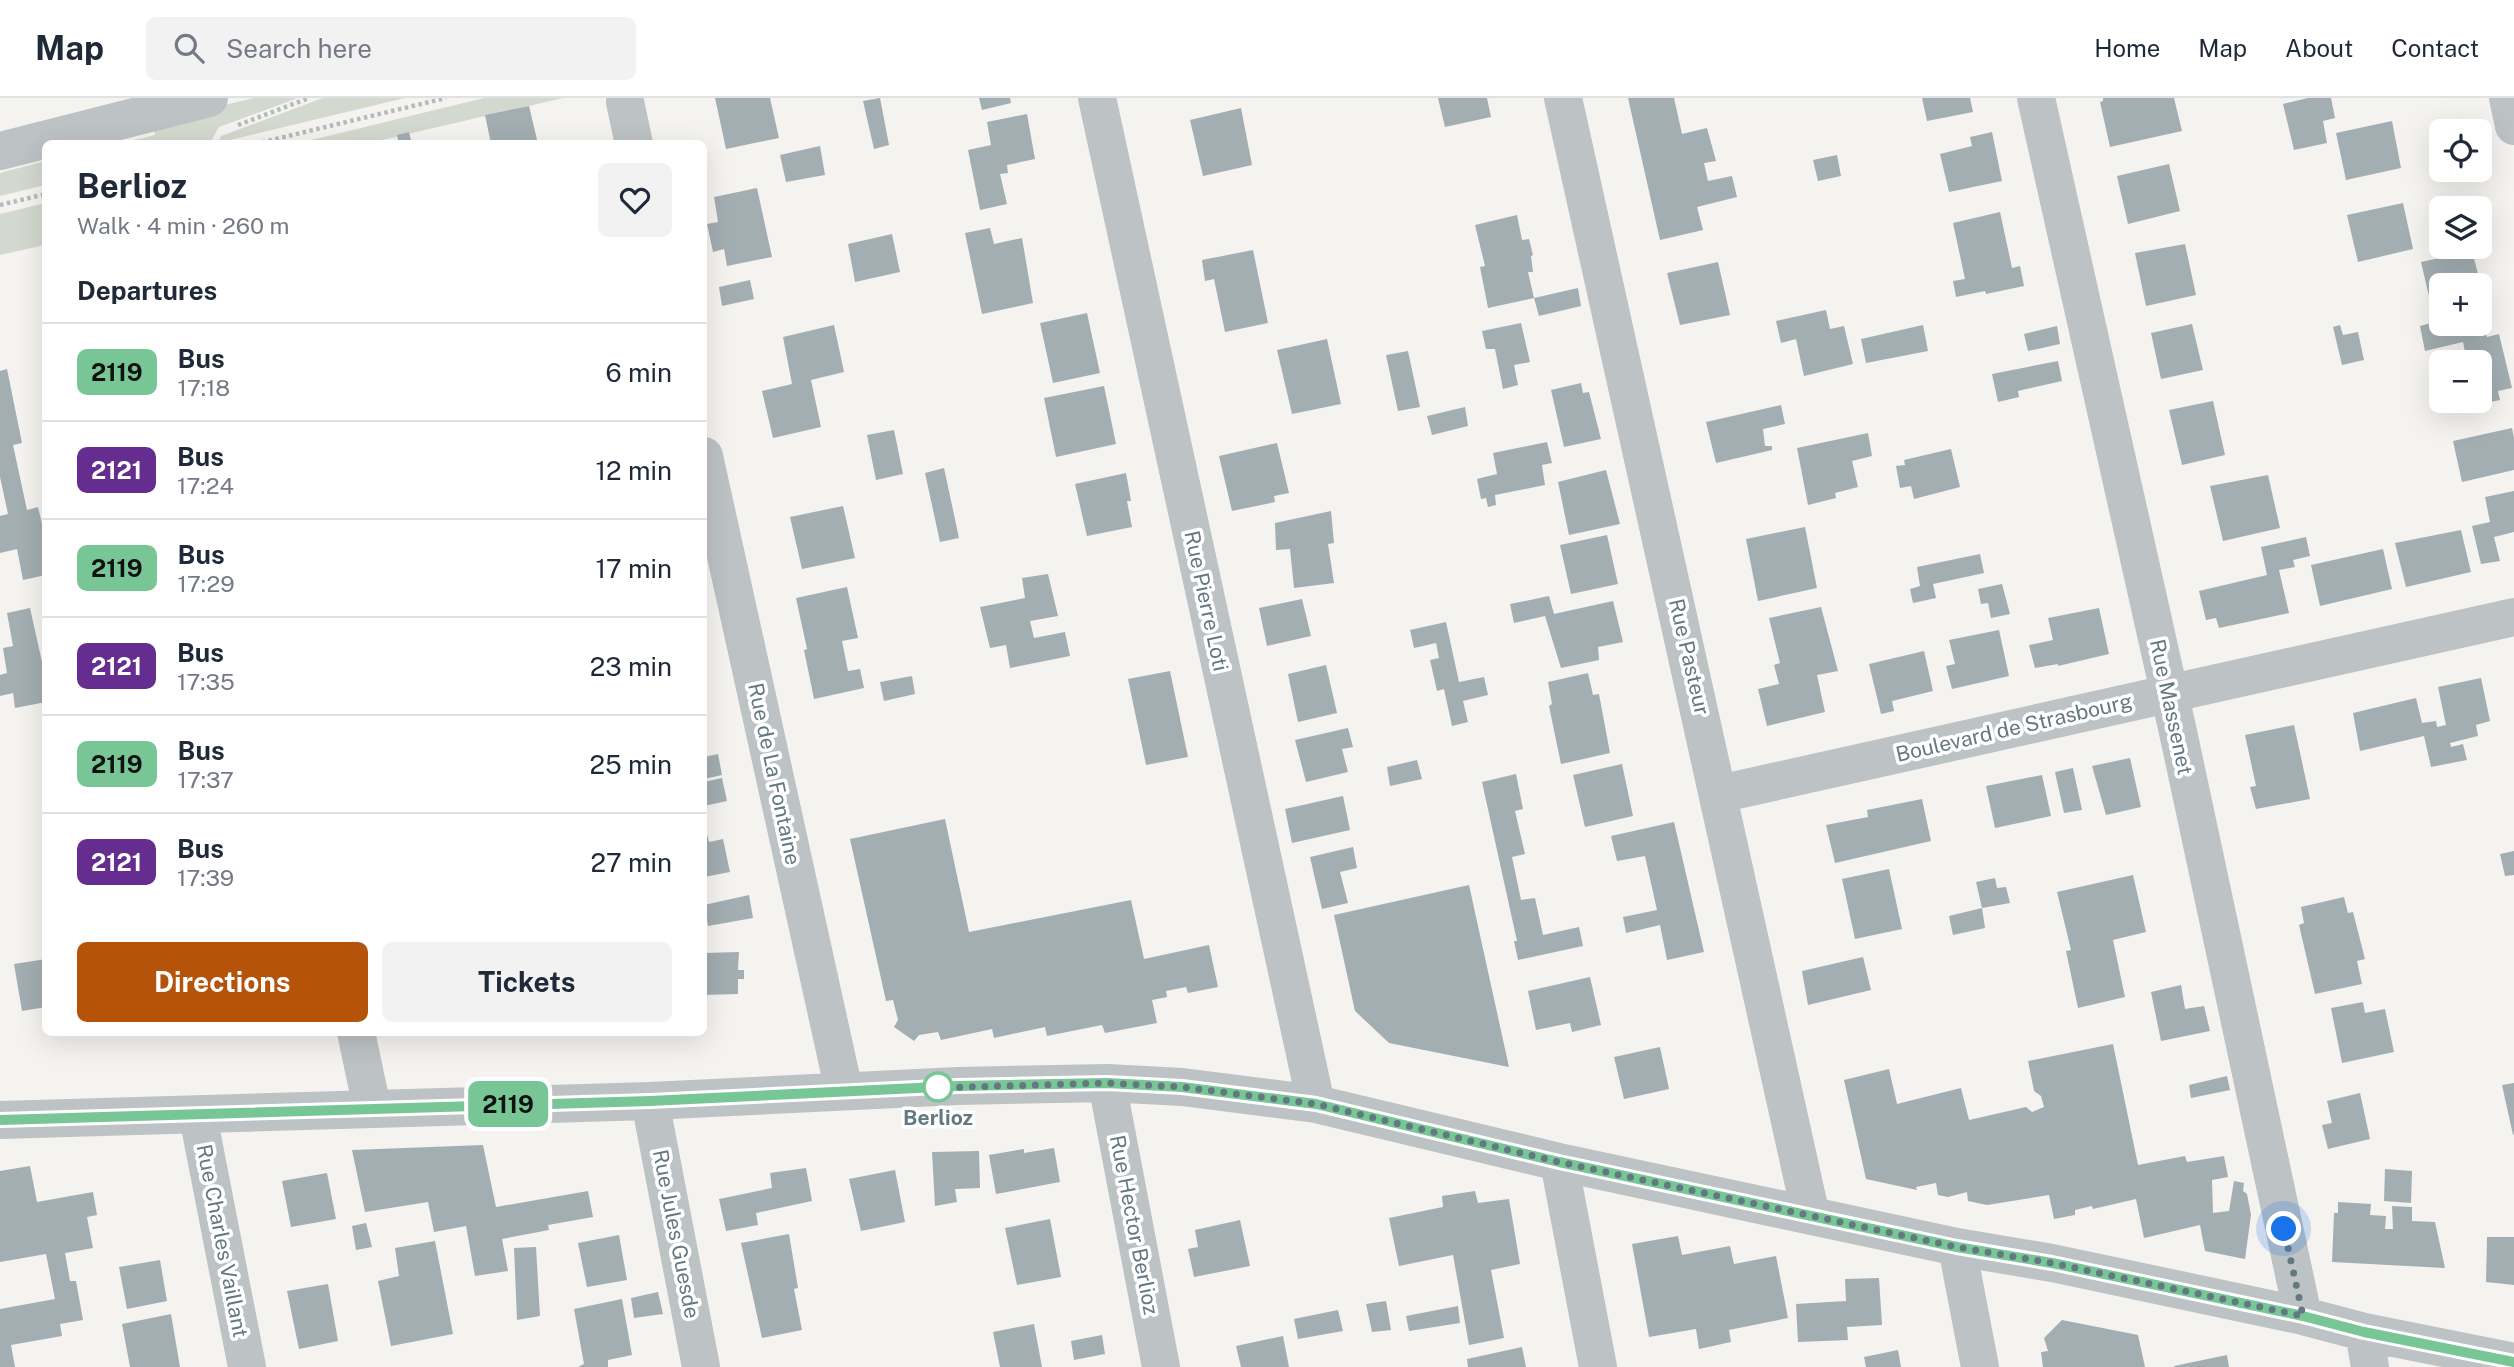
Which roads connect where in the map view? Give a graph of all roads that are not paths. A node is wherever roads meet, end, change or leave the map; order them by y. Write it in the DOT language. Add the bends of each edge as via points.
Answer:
graph roads {
  1 [pos="209,98"];
  2 [pos="1097,98"];
  3 [pos="1563,98"];
  4 [pos="2036,98"];
  5 [pos="2508,98"];
  6 [pos="625,102"];
  7 [pos="2514,126"];
  8 [pos="42,140"];
  9 [pos="43,140"];
  10 [pos="633,140"];
  11 [pos="0,151"];
  12 [pos="707,470"];
  13 [pos="2514,617"];
  14 [pos="2168,692"];
  15 [pos="1719,794"];
  16 [pos="357,1036"];
  17 [pos="1107,1083"];
  18 [pos="844,1091"];
  19 [pos="650,1101"];
  20 [pos="1316,1104"];
  21 [pos="372,1108"];
  22 [pos="198,1116"];
  23 [pos="0,1120"];
  24 [pos="1559,1162"];
  25 [pos="1811,1216"];
  26 [pos="1957,1247"];
  27 [pos="2303,1316"];
  28 [pos="2367,1349"];
  29 [pos="2514,1362"];
  30 [pos="247,1367"];
  31 [pos="701,1367"];
  32 [pos="1161,1367"];
  33 [pos="1598,1367"];
  34 [pos="1980,1367"];
  1 -- 9 [label="street"];
  2 -- 20 [label="street, Rue Pierre Loti"];
  3 -- 15 [label="street, Rue Pasteur"];
  4 -- 14 [label="street, Rue Massenet"];
  5 -- 7 [label="street"];
  6 -- 10 [label="street"];
  8 -- 11 [label="street"];
  12 -- 18 [label="street, Rue de La Fontaine"];
  13 -- 14 [label="street, Boulevard de Strasbourg"];
  14 -- 15 [label="street, Boulevard de Strasbourg"];
  14 -- 27 [label="street, Rue Massenet"];
  15 -- 25 [label="street, Rue Pasteur"];
  16 -- 21 [label="street"];
  17 -- 18 [label="street"];
  17 -- 20 [label="street" via="1182,1087"];
  17 -- 32 [label="street, Rue Hector Berlioz"];
  18 -- 19 [label="street"];
  19 -- 21 [label="street"];
  19 -- 31 [label="street, Rue Jules Guesde"];
  20 -- 24 [label="street"];
  21 -- 22 [label="street"];
  22 -- 23 [label="street"];
  22 -- 30 [label="street, Rue Charles Vaillant"];
  24 -- 25 [label="street"];
  24 -- 33 [label="street"];
  25 -- 26 [label="street"];
  26 -- 27 [label="street"];
  26 -- 34 [label="street"];
  27 -- 28 [label="street"];
  28 -- 29 [label="street"];
}
